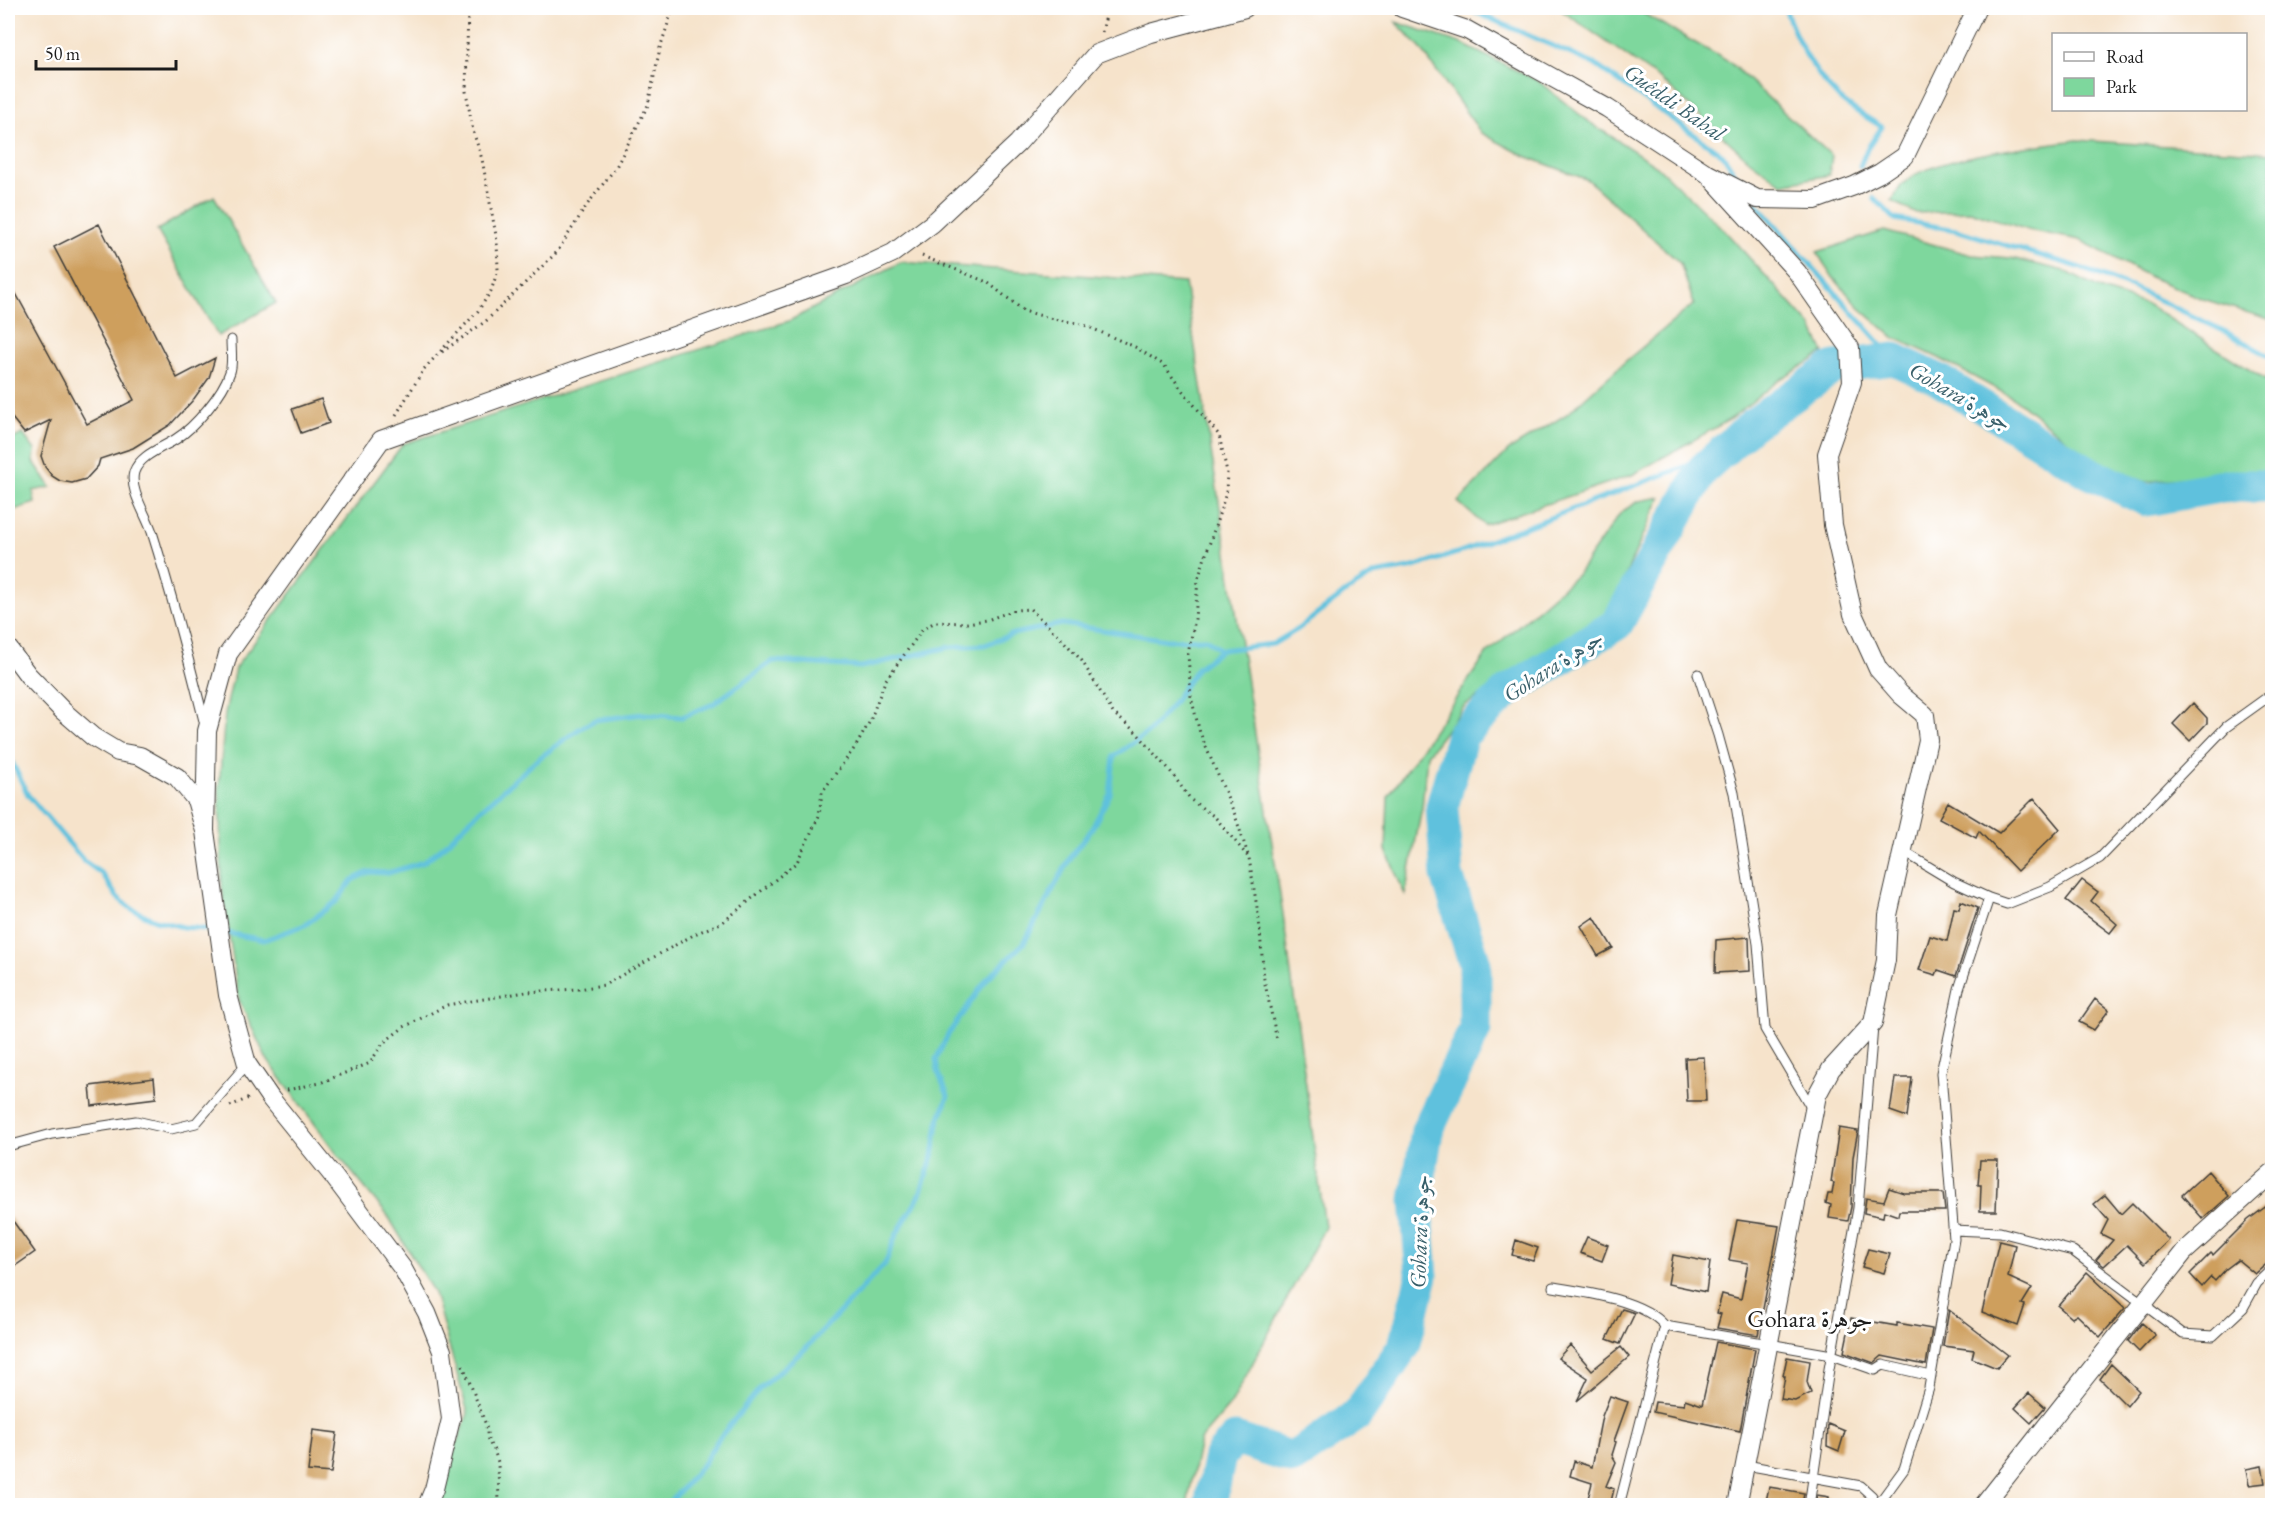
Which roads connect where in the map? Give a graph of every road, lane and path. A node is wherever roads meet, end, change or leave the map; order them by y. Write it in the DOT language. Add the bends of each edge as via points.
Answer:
graph roads {
  1 [pos="468,8"];
  2 [pos="673,8"];
  3 [pos="1245,8"];
  4 [pos="1402,8"];
  5 [pos="1977,8"];
  6 [pos="1708,174"];
  7 [pos="893,254"];
  8 [pos="231,340"];
  9 [pos="438,354"];
  10 [pos="381,440"];
  11 [pos="8,648"];
  12 [pos="1698,674"];
  13 [pos="2272,694"];
  14 [pos="207,730"];
  15 [pos="205,831"];
  16 [pos="1901,850"];
  17 [pos="1249,858"];
  18 [pos="1989,898"];
  19 [pos="1873,1023"];
  20 [pos="1278,1040"];
  21 [pos="247,1064"];
  22 [pos="266,1092"];
  23 [pos="228,1107"];
  24 [pos="1814,1114"];
  25 [pos="8,1146"];
  26 [pos="2272,1173"];
  27 [pos="1953,1230"];
  28 [pos="2272,1269"];
  29 [pos="1553,1287"];
  30 [pos="2143,1304"];
  31 [pos="1665,1326"];
  32 [pos="1770,1345"];
  33 [pos="1832,1355"];
  34 [pos="462,1362"];
  35 [pos="1931,1376"];
  36 [pos="1746,1465"];
  37 [pos="1813,1478"];
  38 [pos="1989,1503"];
  39 [pos="427,1506"];
  40 [pos="499,1506"];
  41 [pos="1619,1506"];
  42 [pos="1737,1506"];
  43 [pos="1809,1506"];
  44 [pos="1876,1506"];
  1 -- 9 [label="path" via="466,91 497,241 498,270 478,311"];
  2 -- 9 [label="path" via="648,105 616,167 557,252 486,321"];
  3 -- 7 [label="street" via="1151,33 1096,54 1018,143"];
  4 -- 6 [label="street" via="1467,30 1606,108"];
  5 -- 6 [label="street" via="1905,156 1880,173 1815,200 1757,200"];
  6 -- 16 [label="street" via="1797,272 1850,348 1852,382 1827,454 1833,525 1853,614 1878,669 1925,715 1928,740"];
  7 -- 10 [label="street" via="846,275"];
  7 -- 17 [label="path" via="926,256 987,282 1024,310 1082,324 1135,347 1164,365 1219,435 1227,472 1226,493 1198,579 1188,654 1191,698 1200,733"];
  8 -- 14 [label="lane" via="230,372 199,420 144,458 137,465 133,484 154,540"];
  9 -- 10 [label="path" via="408,393"];
  10 -- 14 [label="street" via="228,654"];
  11 -- 15 [label="street" via="42,689 93,737 118,752 140,756 177,777 196,800"];
  12 -- 24 [label="lane" via="1734,793 1758,944 1766,1029"];
  13 -- 18 [label="lane" via="2226,727 2100,858 2050,887 2007,904"];
  14 -- 15 [label="street"];
  15 -- 21 [label="street" via="228,995"];
  16 -- 18 [label="lane"];
  16 -- 19 [label="street"];
  17 -- 20 [label="path" via="1264,979"];
  17 -- 22 [label="path" via="1215,817 1191,800 1136,732 1113,713 1082,661 1030,609 987,620 935,622 923,629 885,681 856,746 822,792 819,816 797,862 723,922 604,984 447,1005 404,1027 383,1043 370,1063 320,1083"];
  18 -- 27 [label="lane" via="1959,989 1941,1073"];
  19 -- 24 [label="street" via="1831,1068 1817,1095"];
  19 -- 33 [label="lane" via="1858,1208"];
  21 -- 22 [label="street"];
  21 -- 25 [label="lane" via="196,1123 171,1129 136,1120 52,1134"];
  22 -- 23 [label="path"];
  22 -- 39 [label="street" via="403,1269 427,1312 442,1351 451,1419"];
  24 -- 32 [label="street"];
  26 -- 30 [label="street" via="2184,1252"];
  27 -- 30 [label="lane" via="2000,1232 2073,1251"];
  27 -- 35 [label="lane"];
  28 -- 30 [label="lane" via="2257,1283 2243,1308 2212,1336 2183,1334"];
  29 -- 31 [label="lane" via="1617,1298 1659,1319"];
  30 -- 38 [label="street"];
  31 -- 32 [label="lane"];
  31 -- 41 [label="lane"];
  32 -- 33 [label="lane"];
  32 -- 36 [label="street"];
  33 -- 35 [label="lane" via="1875,1370 1882,1365"];
  33 -- 37 [label="lane"];
  34 -- 40 [label="path" via="498,1462"];
  35 -- 44 [label="lane" via="1904,1469"];
  36 -- 37 [label="lane"];
  36 -- 42 [label="street"];
  37 -- 43 [label="lane"];
  37 -- 44 [label="lane" via="1861,1486"];
}
